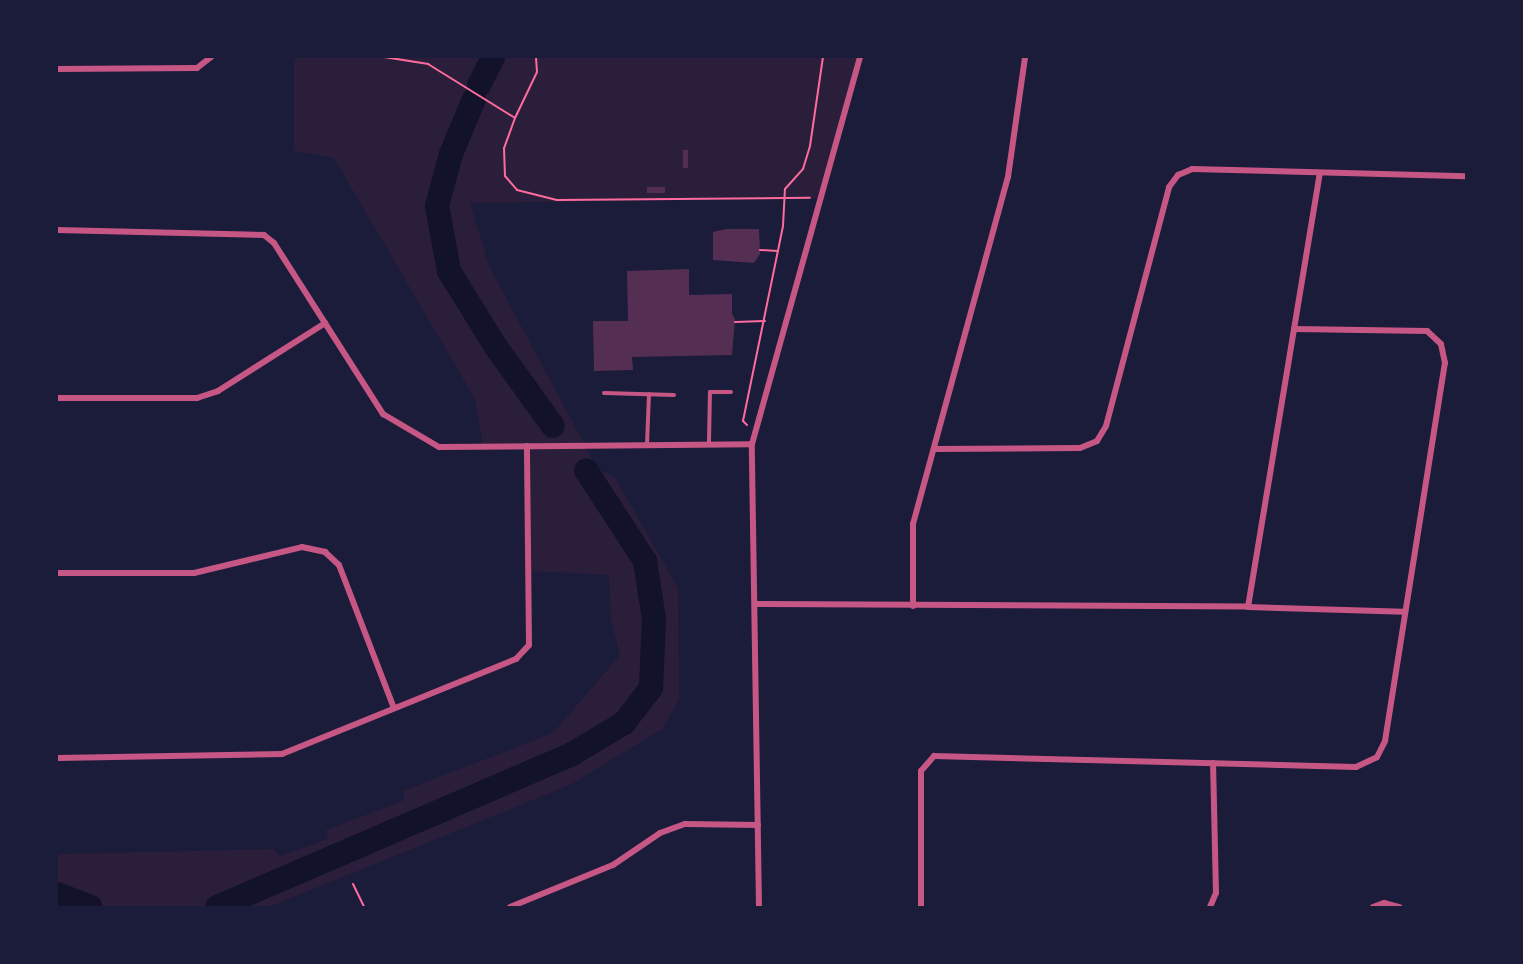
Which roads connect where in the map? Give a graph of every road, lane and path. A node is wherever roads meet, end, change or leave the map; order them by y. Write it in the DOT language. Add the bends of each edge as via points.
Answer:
graph roads {
  1 [pos="211,57"];
  2 [pos="384,57"];
  3 [pos="536,57"];
  4 [pos="823,57"];
  5 [pos="860,57"];
  6 [pos="1025,57"];
  7 [pos="57,69"];
  8 [pos="515,118"];
  9 [pos="1320,173"];
  10 [pos="1466,176"];
  11 [pos="784,197"];
  12 [pos="821,198"];
  13 [pos="57,230"];
  14 [pos="760,250"];
  15 [pos="778,252"];
  16 [pos="765,321"];
  17 [pos="326,322"];
  18 [pos="735,322"];
  19 [pos="1294,329"];
  20 [pos="731,392"];
  21 [pos="604,393"];
  22 [pos="649,394"];
  23 [pos="674,395"];
  24 [pos="57,398"];
  25 [pos="757,427"];
  26 [pos="709,442"];
  27 [pos="647,444"];
  28 [pos="752,444"];
  29 [pos="527,446"];
  30 [pos="934,449"];
  31 [pos="57,573"];
  32 [pos="756,604"];
  33 [pos="914,606"];
  34 [pos="1248,607"];
  35 [pos="1403,612"];
  36 [pos="393,706"];
  37 [pos="57,758"];
  38 [pos="1213,763"];
  39 [pos="758,825"];
  40 [pos="354,884"];
  41 [pos="364,907"];
  42 [pos="510,907"];
  43 [pos="759,907"];
  44 [pos="921,907"];
  45 [pos="1210,907"];
  46 [pos="1373,907"];
  47 [pos="1399,907"];
  1 -- 7 [label="street" via="197,68"];
  2 -- 8 [label="path" via="429,64"];
  3 -- 8 [label="path" via="537,72"];
  4 -- 11 [label="path" via="810,146 802,169 785,189"];
  5 -- 12 [label="street"];
  6 -- 30 [label="street" via="1008,177"];
  8 -- 11 [label="path" via="504,148 504,176 517,190 557,200"];
  9 -- 10 [label="street"];
  9 -- 19 [label="street"];
  9 -- 30 [label="street" via="1192,169 1178,175 1169,187 1106,426 1097,441 1080,447"];
  11 -- 12 [label="path"];
  11 -- 15 [label="path"];
  12 -- 25 [label="street"];
  13 -- 17 [label="street" via="264,235 274,243"];
  14 -- 15 [label="path"];
  15 -- 16 [label="path"];
  16 -- 18 [label="path"];
  16 -- 25 [label="path" via="743,421"];
  17 -- 24 [label="street" via="218,391 197,398"];
  17 -- 29 [label="street" via="383,414 439,447"];
  19 -- 34 [label="street"];
  19 -- 35 [label="street" via="1427,331 1441,344 1445,363"];
  20 -- 26 [label="lane" via="710,392"];
  21 -- 22 [label="lane"];
  22 -- 23 [label="lane"];
  22 -- 27 [label="lane"];
  25 -- 28 [label="street"];
  26 -- 27 [label="street"];
  26 -- 28 [label="street"];
  27 -- 29 [label="street"];
  28 -- 32 [label="street"];
  29 -- 36 [label="street" via="529,645 516,659"];
  30 -- 33 [label="street" via="913,524"];
  31 -- 36 [label="street" via="194,573 302,547 325,552 339,565"];
  32 -- 33 [label="street"];
  32 -- 39 [label="street"];
  33 -- 34 [label="street"];
  34 -- 35 [label="street"];
  35 -- 38 [label="street" via="1385,741 1377,757 1356,767"];
  36 -- 37 [label="street" via="282,754"];
  38 -- 44 [label="street" via="934,756 921,771"];
  38 -- 45 [label="street" via="1215,893"];
  39 -- 42 [label="street" via="676,827 660,833 614,865"];
  39 -- 43 [label="street"];
  40 -- 41 [label="path"];
  46 -- 47 [label="street" via="1384,903"];
}
